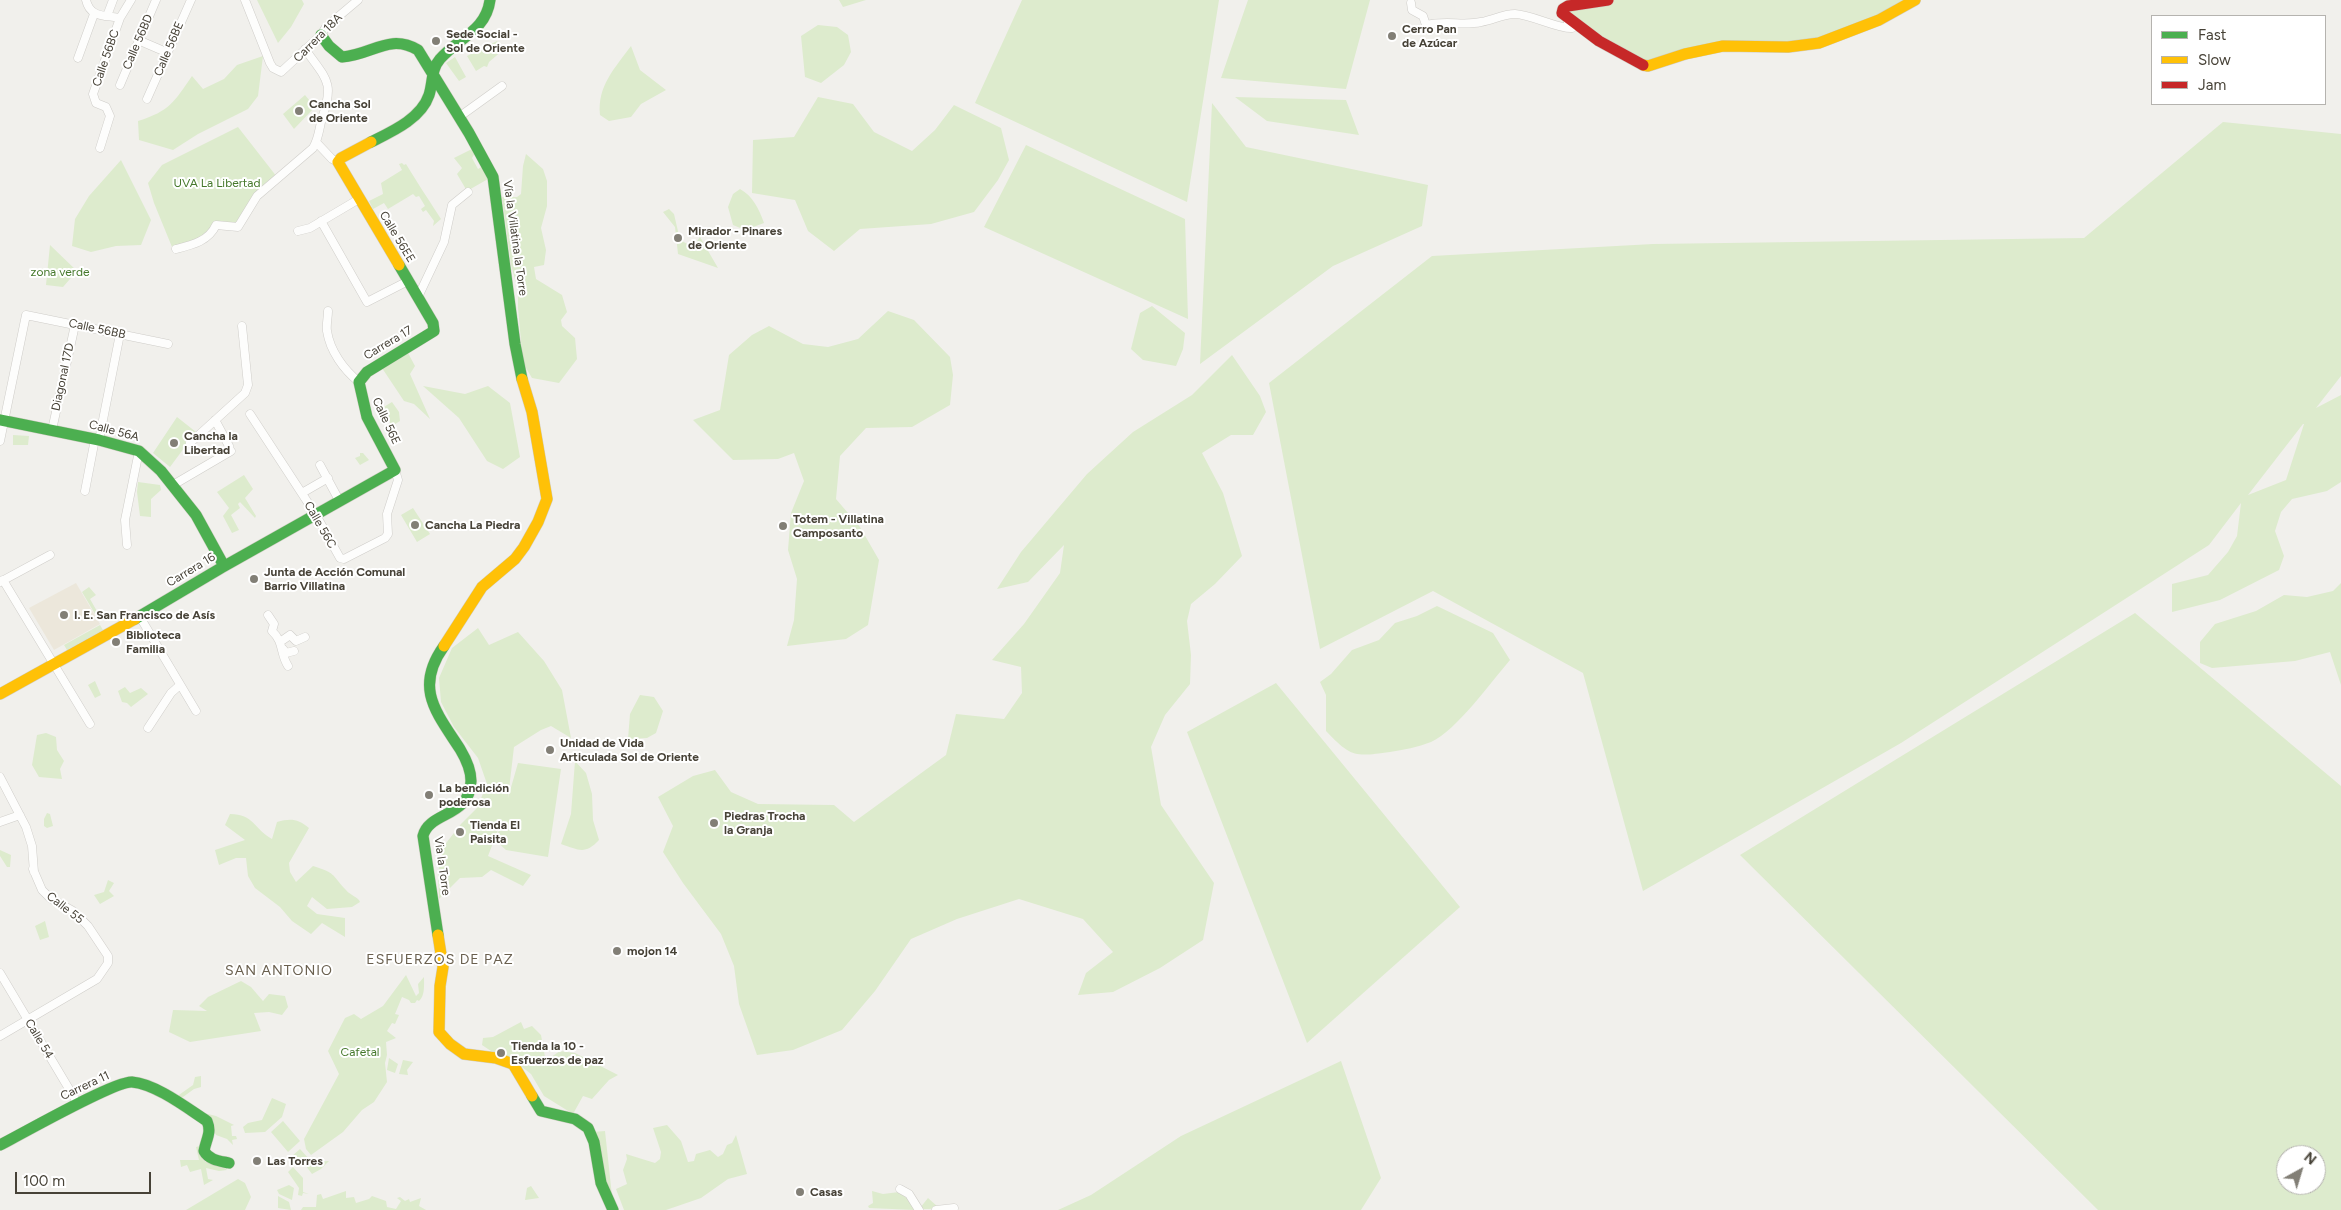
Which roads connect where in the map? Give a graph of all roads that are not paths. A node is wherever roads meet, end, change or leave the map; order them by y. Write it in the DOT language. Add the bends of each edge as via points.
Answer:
graph roads {
  1 [pos="86,0"];
  2 [pos="112,0"];
  3 [pos="131,0"];
  4 [pos="156,0"];
  5 [pos="191,0"];
  6 [pos="245,0"];
  7 [pos="358,0"];
  8 [pos="490,0"];
  9 [pos="1608,0"];
  10 [pos="1916,0"];
  11 [pos="1411,3"];
  12 [pos="94,14"];
  13 [pos="107,16"];
  14 [pos="120,18"];
  15 [pos="1566,19"];
  16 [pos="321,36"];
  17 [pos="138,40"];
  18 [pos="305,49"];
  19 [pos="166,52"];
  20 [pos="78,58"];
  21 [pos="434,77"];
  22 [pos="120,85"];
  23 [pos="502,86"];
  24 [pos="146,99"];
  25 [pos="459,117"];
  26 [pos="316,142"];
  27 [pos="100,148"];
  28 [pos="340,160"];
  29 [pos="468,192"];
  30 [pos="359,199"];
  31 [pos="321,221"];
  32 [pos="298,231"];
  33 [pos="176,248"];
  34 [pos="408,281"];
  35 [pos="418,297"];
  36 [pos="328,311"];
  37 [pos="75,325"];
  38 [pos="242,326"];
  39 [pos="434,331"];
  40 [pos="120,334"];
  41 [pos="168,344"];
  42 [pos="359,382"];
  43 [pos="250,414"];
  44 [pos="2,420"];
  45 [pos="215,420"];
  46 [pos="52,430"];
  47 [pos="97,439"];
  48 [pos="0,441"];
  49 [pos="190,444"];
  50 [pos="139,450"];
  51 [pos="320,465"];
  52 [pos="395,470"];
  53 [pos="328,478"];
  54 [pos="172,485"];
  55 [pos="85,491"];
  56 [pos="302,493"];
  57 [pos="547,500"];
  58 [pos="340,502"];
  59 [pos="316,515"];
  60 [pos="127,545"];
  61 [pos="50,555"];
  62 [pos="224,566"];
  63 [pos="2,581"];
  64 [pos="268,615"];
  65 [pos="140,617"];
  66 [pos="305,636"];
  67 [pos="282,646"];
  68 [pos="294,651"];
  69 [pos="53,663"];
  70 [pos="288,666"];
  71 [pos="180,685"];
  72 [pos="0,694"];
  73 [pos="196,711"];
  74 [pos="90,724"];
  75 [pos="148,728"];
  76 [pos="0,777"];
  77 [pos="20,815"];
  78 [pos="0,822"];
  79 [pos="0,973"];
  80 [pos="28,1021"];
  81 [pos="0,1036"];
  82 [pos="78,1104"];
  83 [pos="0,1146"];
  84 [pos="229,1163"];
  85 [pos="900,1189"];
  86 [pos="954,1208"];
  87 [pos="613,1210"];
  88 [pos="919,1210"];
  89 [pos="936,1210"];
  1 -- 12 [label="street"];
  2 -- 13 [label="street, Calle 56BC"];
  3 -- 14 [label="street, Calle 56BD"];
  4 -- 17 [label="street, Calle 56BD"];
  5 -- 19 [label="street, Calle 56BE"];
  6 -- 18 [label="street, Carrera 18A" via="276,71 285,70"];
  7 -- 16 [label="street, Carrera 18A" via="326,26"];
  8 -- 21 [label="street" via="490,11 484,21 437,62"];
  9 -- 15 [label="street" via="1568,6 1562,13"];
  10 -- 15 [label="street" via="1879,20 1820,43 1788,47 1723,46 1648,66 1640,65"];
  11 -- 15 [label="street" via="1412,10 1423,16 1426,25 1483,22 1514,14 1572,28"];
  12 -- 13 [label="street, Calle 56BD"];
  12 -- 20 [label="street"];
  13 -- 14 [label="street, Calle 56BD"];
  14 -- 27 [label="street, Calle 56BC" via="93,94 96,103 106,107 110,116"];
  16 -- 18 [label="street, Carrera 18A"];
  16 -- 21 [label="street, Vía la Villatina la Torre" via="342,57 361,56 390,41 404,42 418,50"];
  17 -- 19 [label="street"];
  17 -- 22 [label="street, Calle 56BD"];
  18 -- 26 [label="street" via="330,86"];
  19 -- 24 [label="street, Calle 56BE"];
  21 -- 25 [label="street, Vía la Villatina la Torre"];
  21 -- 28 [label="street" via="429,97 422,107 401,124"];
  23 -- 25 [label="street"];
  25 -- 57 [label="street, Vía la Villatina la Torre" via="492,177 515,346 532,412"];
  26 -- 28 [label="street" via="332,160"];
  26 -- 33 [label="street" via="257,196 238,227 216,225 202,241"];
  28 -- 30 [label="street, Calle 56EE"];
  29 -- 35 [label="street" via="452,205 444,242"];
  30 -- 31 [label="street"];
  30 -- 34 [label="street, Calle 56EE"];
  31 -- 32 [label="street"];
  31 -- 34 [label="street" via="367,302"];
  34 -- 35 [label="street, Calle 56EE"];
  35 -- 39 [label="street, Calle 56EE" via="433,323"];
  36 -- 42 [label="street" via="330,342 349,374"];
  37 -- 40 [label="street, Calle 56BB"];
  37 -- 44 [label="street, Calle 56BB" via="26,314"];
  37 -- 46 [label="street, Diagonal 17D"];
  38 -- 45 [label="street" via="248,385 245,393"];
  39 -- 42 [label="street, Carrera 17" via="367,372"];
  40 -- 41 [label="street, Calle 56BB"];
  40 -- 47 [label="street"];
  42 -- 52 [label="street, Calle 56E" via="360,399"];
  43 -- 56 [label="street, Calle 56C"];
  44 -- 46 [label="street, Calle 56A"];
  44 -- 48 [label="street"];
  45 -- 49 [label="street"];
  45 -- 54 [label="street" via="230,449"];
  46 -- 47 [label="street, Calle 56A"];
  47 -- 50 [label="street, Calle 56A"];
  47 -- 55 [label="street"];
  50 -- 54 [label="street, Calle 56A"];
  50 -- 60 [label="street" via="124,530"];
  51 -- 53 [label="street"];
  52 -- 58 [label="street, Carrera 16"];
  52 -- 59 [label="street, Calle 56C" via="398,480 387,514 388,534 385,538 344,559 340,558"];
  53 -- 56 [label="street"];
  53 -- 58 [label="street"];
  54 -- 62 [label="street, Calle 56A" via="196,515"];
  56 -- 59 [label="street, Calle 56C"];
  57 -- 87 [label="street, Via la Torre" via="524,548 478,593 430,670 433,704 472,779 470,792 460,806 449,816 430,822 423,838 443,967 439,1032 464,1054 513,1064 541,1111 584,1124 591,1132 604,1195"];
  58 -- 59 [label="street, Carrera 16"];
  59 -- 62 [label="street, Carrera 16"];
  61 -- 63 [label="street"];
  62 -- 65 [label="street, Carrera 16"];
  63 -- 69 [label="street"];
  64 -- 67 [label="street" via="274,624 272,630"];
  65 -- 69 [label="street, Carrera 16"];
  65 -- 71 [label="street"];
  66 -- 67 [label="street" via="296,641 290,635"];
  67 -- 68 [label="street" via="286,653"];
  67 -- 70 [label="street"];
  69 -- 72 [label="street, Carrera 16"];
  69 -- 74 [label="street"];
  71 -- 73 [label="street"];
  71 -- 75 [label="street"];
  76 -- 77 [label="street"];
  77 -- 78 [label="street"];
  77 -- 80 [label="street" via="32,846 33,869 42,890 73,911 88,926 108,956 108,962 97,979"];
  79 -- 80 [label="street, Calle 54"];
  80 -- 81 [label="street"];
  80 -- 82 [label="street, Calle 54"];
  82 -- 83 [label="street, Carrera 11"];
  82 -- 84 [label="street, Carrera 11" via="122,1084 132,1082 148,1086 207,1121 210,1135 204,1146 205,1153 210,1159"];
  85 -- 88 [label="street" via="909,1194"];
  86 -- 89 [label="street"];
}
